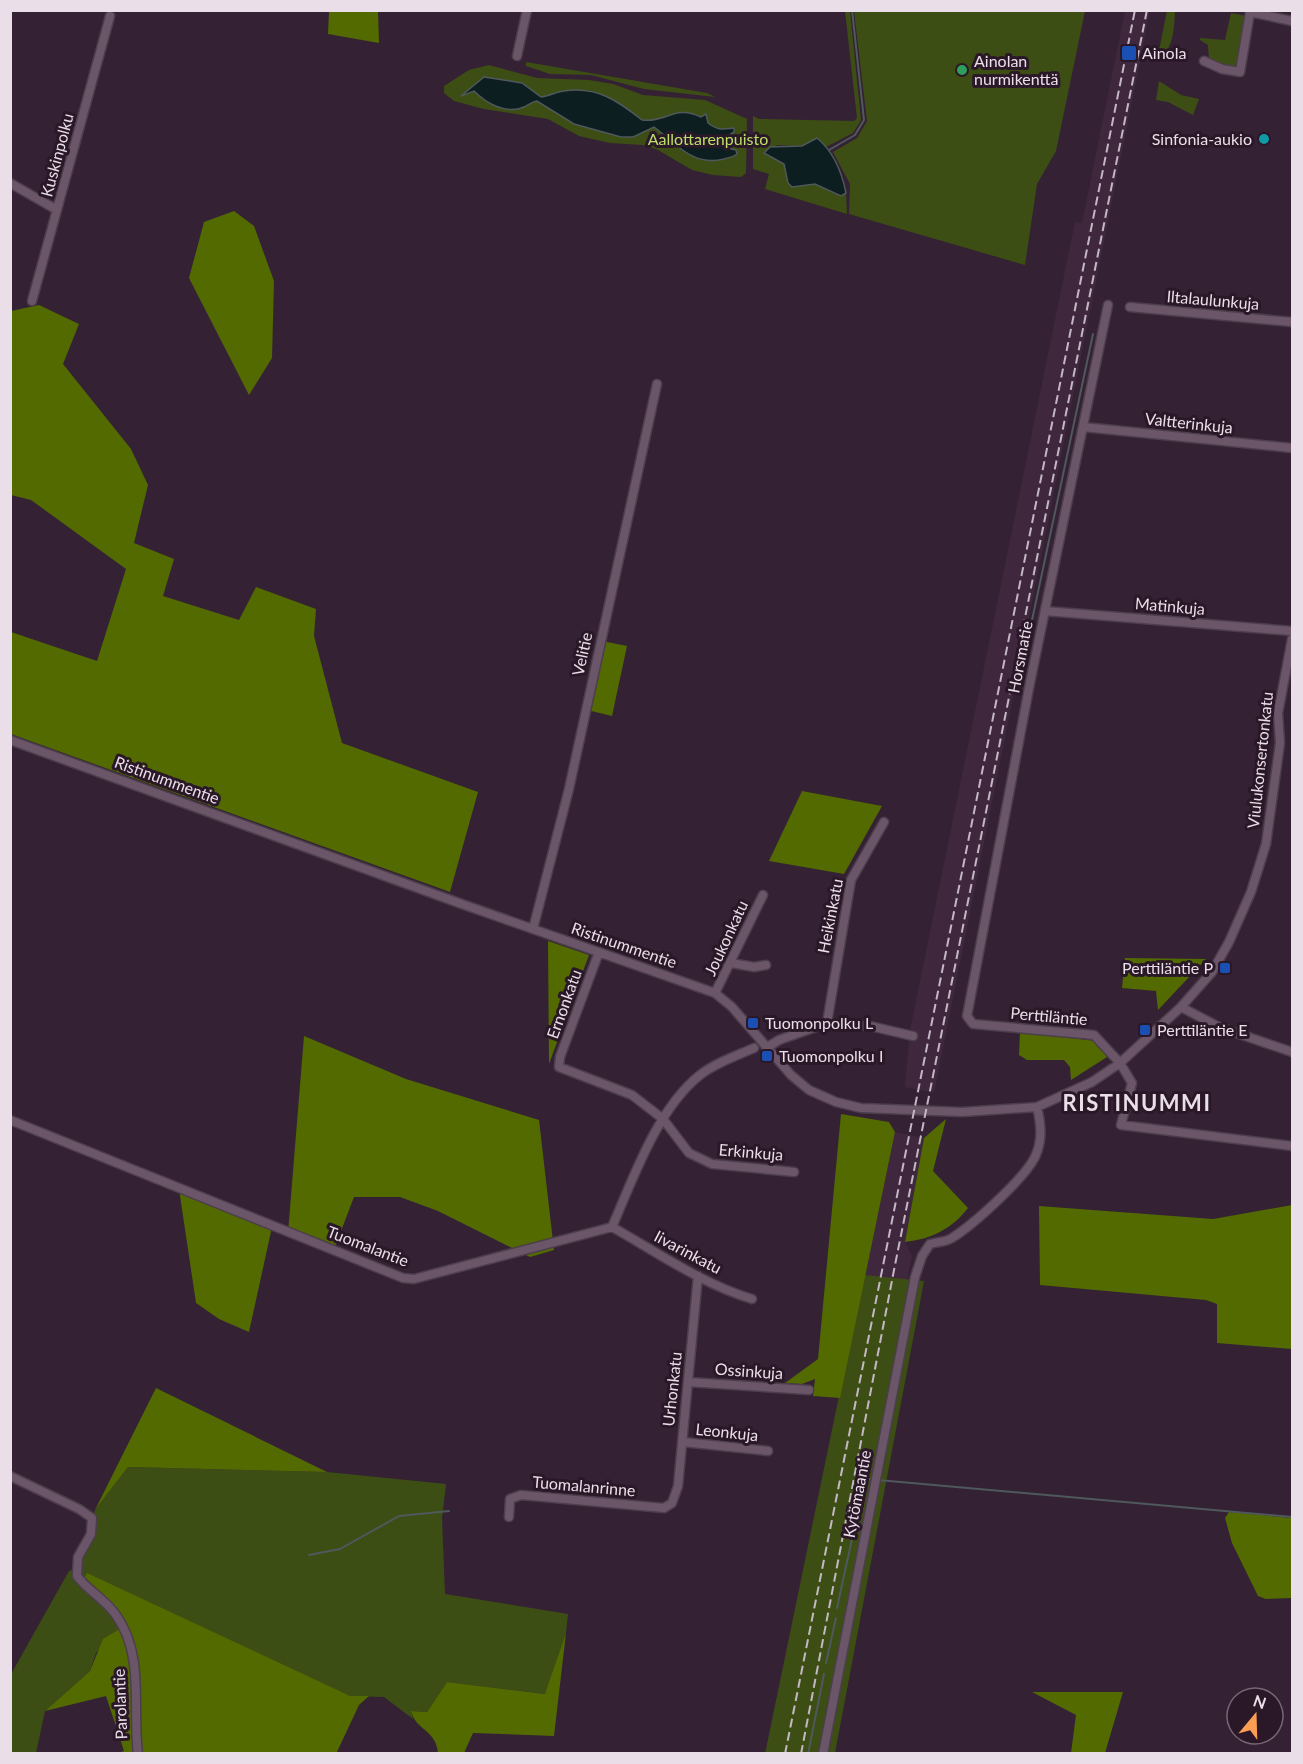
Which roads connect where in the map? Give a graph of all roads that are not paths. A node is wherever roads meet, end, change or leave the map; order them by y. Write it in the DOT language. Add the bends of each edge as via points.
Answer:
graph roads {
  1 [pos="527,10"];
  2 [pos="1250,12"];
  3 [pos="110,16"];
  4 [pos="1293,21"];
  5 [pos="517,56"];
  6 [pos="1204,61"];
  7 [pos="10,183"];
  8 [pos="57,210"];
  9 [pos="32,301"];
  10 [pos="1108,305"];
  11 [pos="1130,307"];
  12 [pos="1293,322"];
  13 [pos="657,384"];
  14 [pos="1083,427"];
  15 [pos="1293,448"];
  16 [pos="1045,611"];
  17 [pos="1293,631"];
  18 [pos="1293,639"];
  19 [pos="10,740"];
  20 [pos="884,822"];
  21 [pos="763,895"];
  22 [pos="533,929"];
  23 [pos="599,952"];
  24 [pos="731,963"];
  25 [pos="766,964"];
  26 [pos="715,993"];
  27 [pos="1181,1007"];
  28 [pos="967,1016"];
  29 [pos="827,1023"];
  30 [pos="913,1036"];
  31 [pos="754,1048"];
  32 [pos="766,1048"];
  33 [pos="1293,1052"];
  34 [pos="1120,1063"];
  35 [pos="559,1066"];
  36 [pos="1036,1107"];
  37 [pos="663,1119"];
  38 [pos="10,1120"];
  39 [pos="1293,1146"];
  40 [pos="794,1172"];
  41 [pos="612,1227"];
  42 [pos="698,1276"];
  43 [pos="752,1299"];
  44 [pos="688,1382"];
  45 [pos="809,1390"];
  46 [pos="683,1442"];
  47 [pos="768,1451"];
  48 [pos="10,1476"];
  49 [pos="672,1503"];
  50 [pos="509,1517"];
  51 [pos="138,1754"];
  52 [pos="823,1754"];
  1 -- 5 [label="street"];
  2 -- 4 [label="street"];
  2 -- 6 [label="street" via="1240,72"];
  3 -- 8 [label="street, Kuskinpolku"];
  7 -- 8 [label="street"];
  8 -- 9 [label="street, Kuskinpolku"];
  10 -- 14 [label="street, Horsmatie"];
  11 -- 12 [label="street, Iltalaulunkuja"];
  13 -- 22 [label="street, Velitie" via="569,789"];
  14 -- 15 [label="street, Valtterinkuja"];
  14 -- 16 [label="street, Horsmatie"];
  16 -- 17 [label="street, Matinkuja"];
  16 -- 28 [label="street, Horsmatie"];
  18 -- 27 [label="street, Viulukonsertonkatu" via="1280,699 1280,743 1266,844 1229,942 1212,972"];
  19 -- 22 [label="street, Ristinummentie"];
  20 -- 29 [label="street, Heikinkatu" via="851,880"];
  21 -- 24 [label="street, Joukonkatu"];
  22 -- 23 [label="street, Ristinummentie"];
  23 -- 26 [label="street, Ristinummentie"];
  23 -- 35 [label="street, Ernonkatu"];
  24 -- 25 [label="street" via="754,967"];
  24 -- 26 [label="street, Joukonkatu"];
  26 -- 32 [label="street, Ristinummentie"];
  27 -- 33 [label="street" via="1219,1027"];
  27 -- 34 [label="street, Ristinummentie"];
  28 -- 34 [label="street, Perttiläntie" via="973,1024 1094,1035"];
  29 -- 30 [label="street" via="870,1026"];
  29 -- 32 [label="street"];
  31 -- 37 [label="street" via="699,1075"];
  32 -- 36 [label="street, Ristinummentie" via="809,1090 861,1108 962,1112"];
  34 -- 36 [label="street, Ristinummentie" via="1092,1082"];
  34 -- 39 [label="street" via="1132,1083 1121,1125"];
  35 -- 37 [label="street, Erkinkuja" via="632,1095"];
  36 -- 52 [label="street, Kytömaantie" via="1040,1142 1022,1176 954,1236 930,1244 915,1277"];
  37 -- 40 [label="street, Erkinkuja" via="689,1153 712,1164"];
  37 -- 41 [label="street"];
  38 -- 41 [label="street, Tuomalantie" via="403,1278 425,1276"];
  41 -- 42 [label="street, Iivarinkatu"];
  42 -- 43 [label="street, Iivarinkatu"];
  42 -- 44 [label="street, Urhonkatu"];
  44 -- 45 [label="street, Ossinkuja"];
  44 -- 46 [label="street, Urhonkatu"];
  46 -- 47 [label="street, Leonkuja"];
  46 -- 49 [label="street, Urhonkatu" via="677,1494"];
  48 -- 51 [label="street, Parolantie" via="92,1518 91,1534 78,1557 77,1576 108,1604 130,1640"];
  49 -- 50 [label="street, Tuomalanrinne" via="664,1508 521,1495 510,1499"];
}
